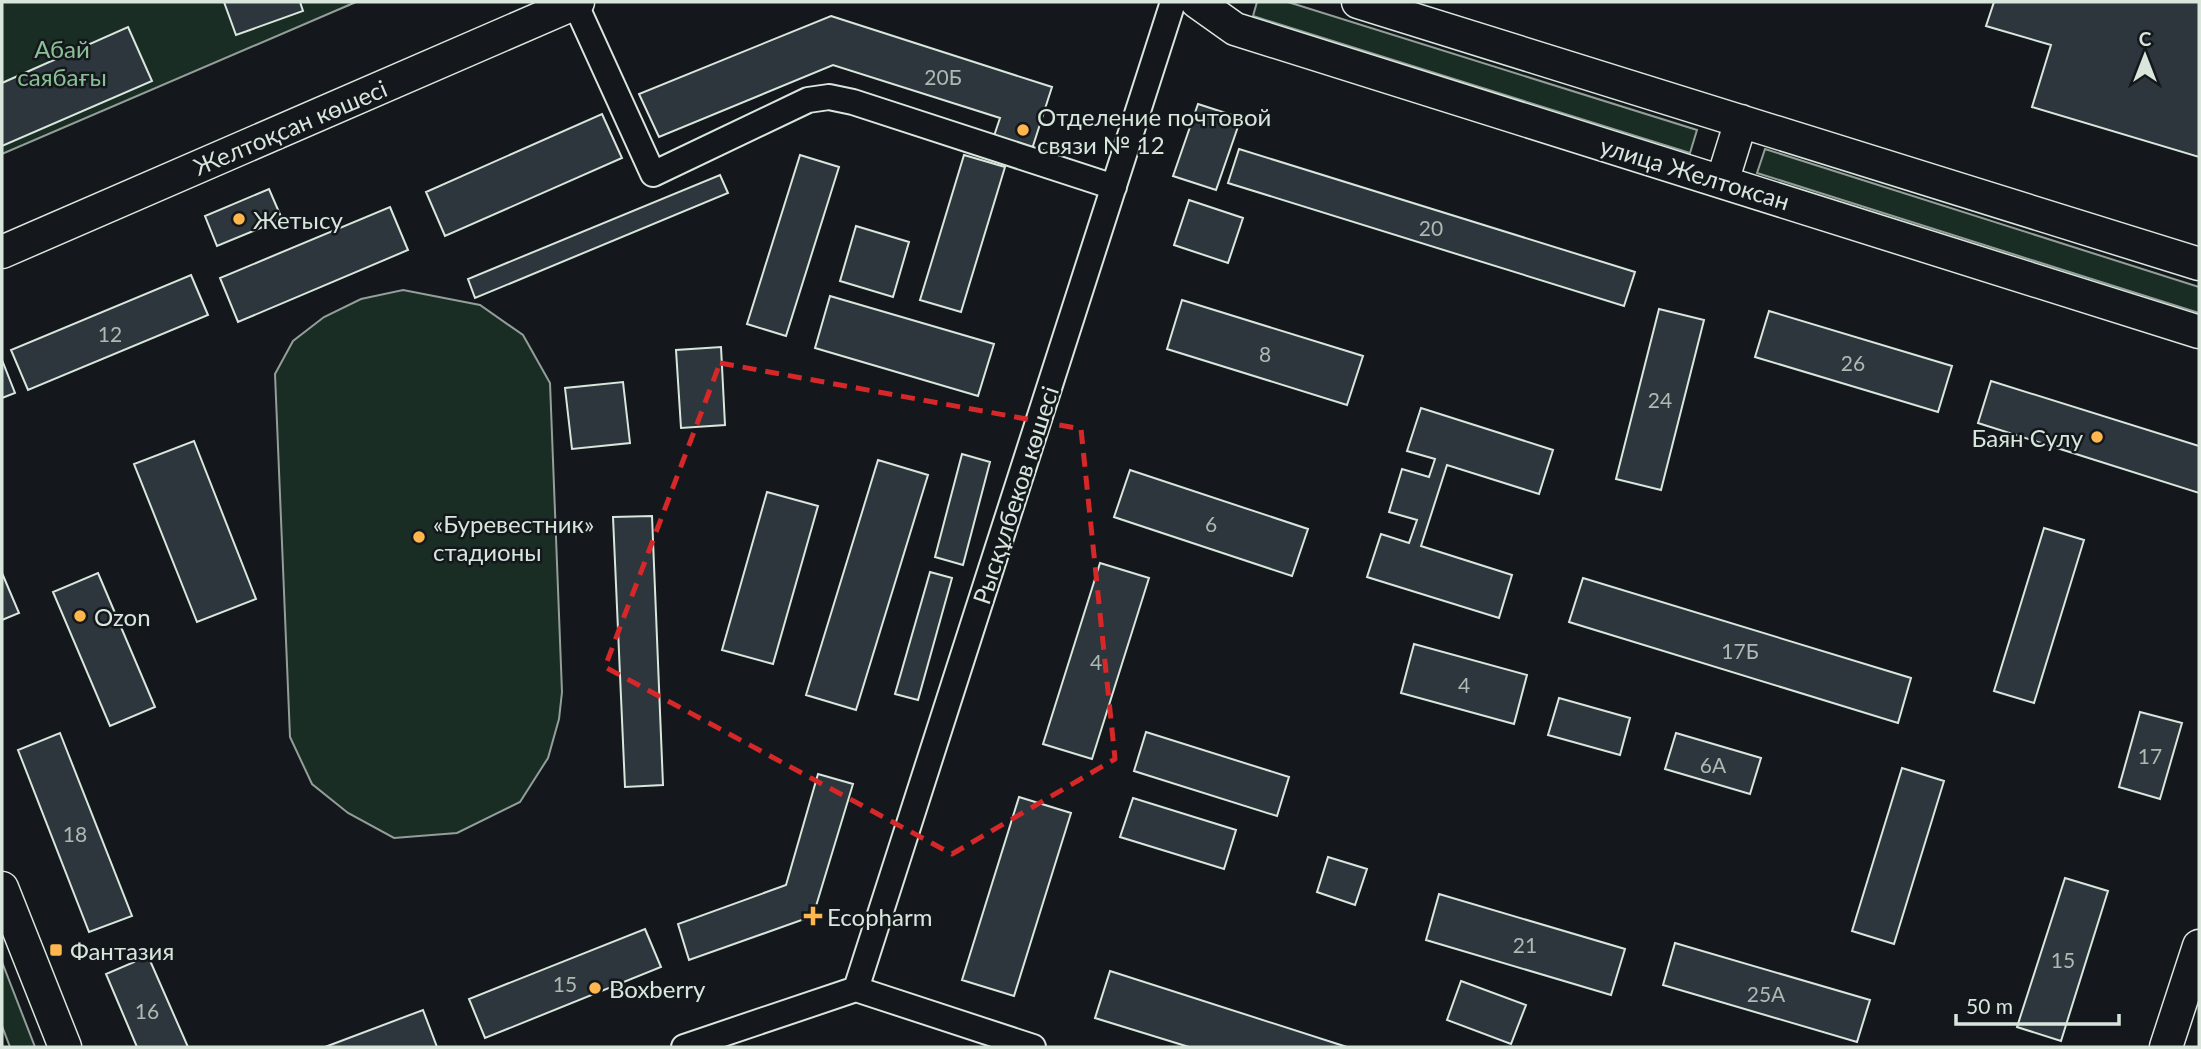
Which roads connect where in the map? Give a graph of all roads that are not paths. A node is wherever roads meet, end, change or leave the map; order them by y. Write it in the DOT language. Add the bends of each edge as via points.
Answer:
graph roads {
  1 [pos="577,2"];
  2 [pos="1173,2"];
  3 [pos="1197,2"];
  4 [pos="1358,2"];
  5 [pos="1741,121"];
  6 [pos="1722,182"];
  7 [pos="1114,187"];
  8 [pos="2,252"];
  9 [pos="2199,264"];
  10 [pos="2199,332"];
  11 [pos="2,888"];
  12 [pos="2199,946"];
  13 [pos="856,989"];
  14 [pos="65,1047"];
  15 [pos="684,1047"];
  16 [pos="1033,1047"];
  17 [pos="2166,1047"];
  1 -- 7 [label="street" via="653,174 808,100 829,97"];
  1 -- 8 [label="main road, Желтоқсан көшесі"];
  2 -- 7 [label="street, Рысқұлбеков көшесі"];
  3 -- 6 [label="main road, улица Желтоксан" via="1235,29"];
  4 -- 5 [label="main road"];
  5 -- 6 [label="main road"];
  5 -- 9 [label="main road"];
  6 -- 10 [label="main road, улица Желтоксан"];
  7 -- 13 [label="street, Рысқұлбеков көшесі"];
  11 -- 14 [label="main road"];
  12 -- 17 [label="main road"];
  13 -- 15 [label="street"];
  13 -- 16 [label="street"];
}
